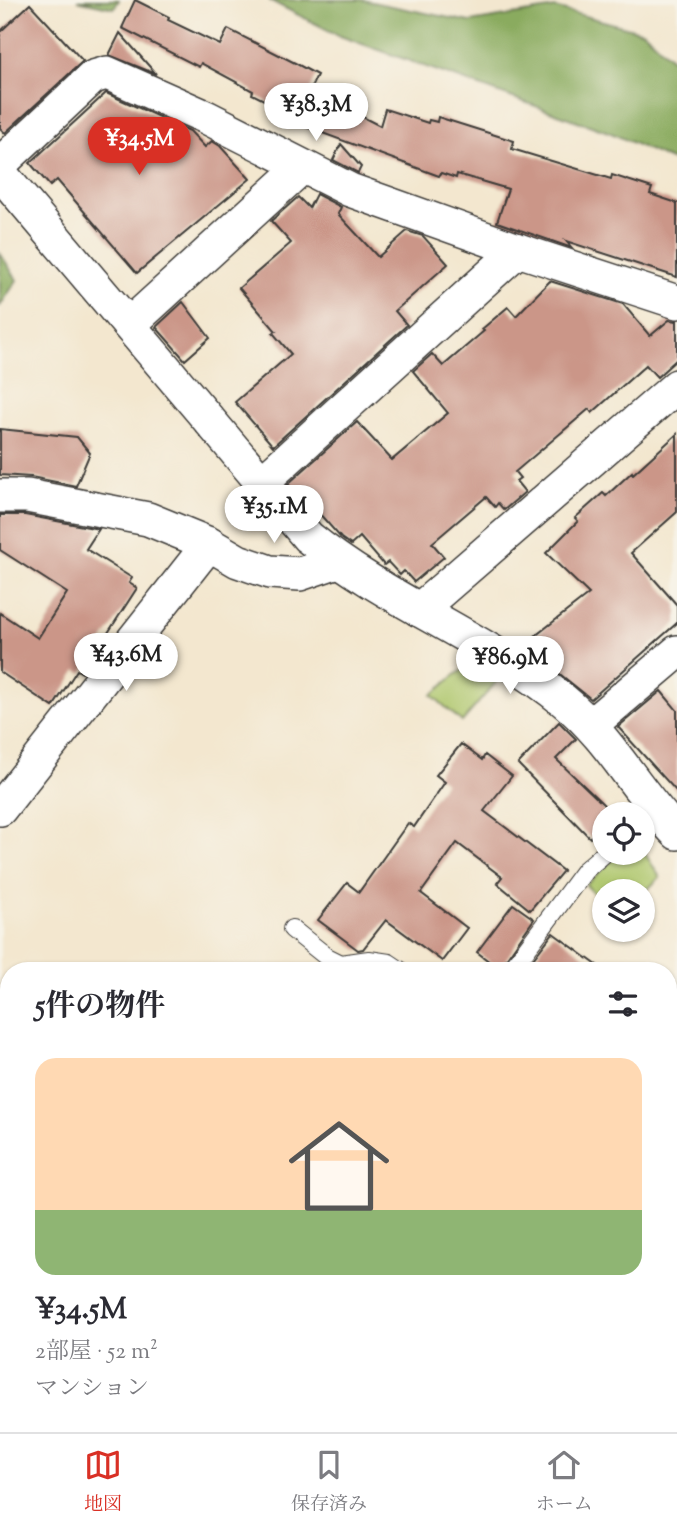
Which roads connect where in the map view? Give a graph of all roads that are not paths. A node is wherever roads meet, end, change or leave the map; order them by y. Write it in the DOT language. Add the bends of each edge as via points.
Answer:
graph roads {
  1 [pos="0,164"];
  2 [pos="302,167"];
  3 [pos="0,173"];
  4 [pos="519,250"];
  5 [pos="677,302"];
  6 [pos="129,326"];
  7 [pos="677,386"];
  8 [pos="262,482"];
  9 [pos="0,496"];
  10 [pos="209,544"];
  11 [pos="338,561"];
  12 [pos="419,610"];
  13 [pos="677,652"];
  14 [pos="591,725"];
  15 [pos="0,808"];
  16 [pos="659,821"];
  17 [pos="592,864"];
  18 [pos="292,929"];
  19 [pos="337,962"];
  20 [pos="355,962"];
  21 [pos="379,962"];
  22 [pos="517,962"];
  1 -- 2 [label="street" via="93,77 107,73"];
  2 -- 4 [label="street" via="350,190"];
  2 -- 6 [label="street"];
  3 -- 6 [label="street"];
  4 -- 5 [label="street"];
  4 -- 8 [label="street"];
  6 -- 8 [label="street"];
  7 -- 12 [label="street"];
  8 -- 11 [label="street" via="308,537"];
  9 -- 10 [label="street" via="27,496 148,519"];
  10 -- 11 [label="street" via="270,572 300,574"];
  10 -- 15 [label="street"];
  11 -- 12 [label="street"];
  12 -- 14 [label="street" via="526,674"];
  13 -- 14 [label="street"];
  14 -- 16 [label="street"];
  17 -- 22 [label="lane"];
  18 -- 19 [label="lane"];
  20 -- 21 [label="lane"];
}
